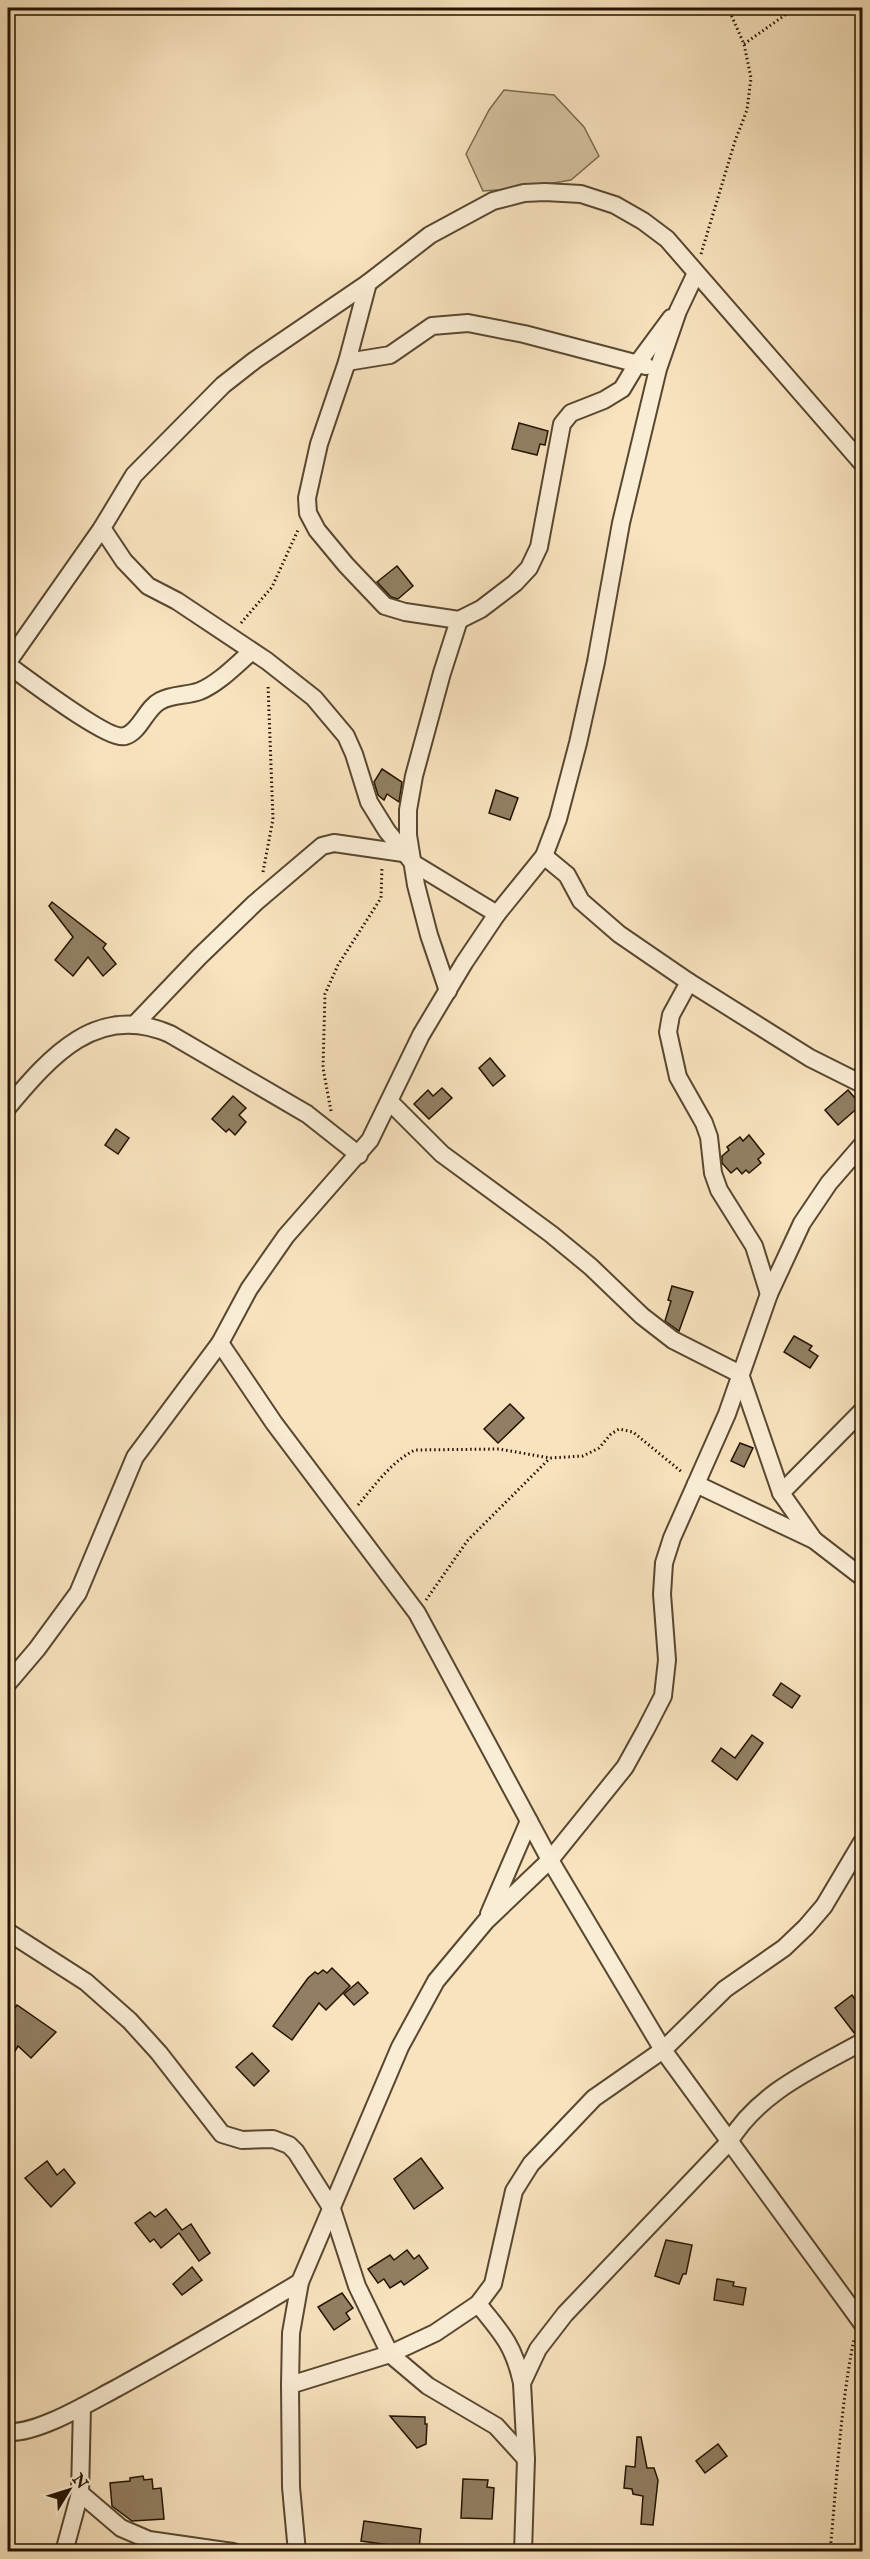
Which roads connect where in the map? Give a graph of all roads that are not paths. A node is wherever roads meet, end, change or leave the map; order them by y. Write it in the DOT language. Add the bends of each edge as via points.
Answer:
graph roads {
  1 [pos="696,273"];
  2 [pos="368,283"];
  3 [pos="678,311"];
  4 [pos="347,362"];
  5 [pos="637,364"];
  6 [pos="658,369"];
  7 [pos="862,463"];
  8 [pos="102,528"];
  9 [pos="459,620"];
  10 [pos="251,652"];
  11 [pos="8,663"];
  12 [pos="544,856"];
  13 [pos="408,858"];
  14 [pos="497,914"];
  15 [pos="689,982"];
  16 [pos="448,991"];
  17 [pos="136,1023"];
  18 [pos="862,1084"];
  19 [pos="390,1102"];
  20 [pos="8,1107"];
  21 [pos="862,1145"];
  22 [pos="359,1155"];
  23 [pos="770,1294"];
  24 [pos="220,1342"];
  25 [pos="740,1374"];
  26 [pos="862,1411"];
  27 [pos="696,1484"];
  28 [pos="782,1493"];
  29 [pos="814,1540"];
  30 [pos="862,1577"];
  31 [pos="8,1683"];
  32 [pos="529,1821"];
  33 [pos="861,1852"];
  34 [pos="550,1860"];
  35 [pos="486,1921"];
  36 [pos="8,1932"];
  37 [pos="862,2042"];
  38 [pos="663,2050"];
  39 [pos="729,2142"];
  40 [pos="332,2209"];
  41 [pos="300,2282"];
  42 [pos="478,2304"];
  43 [pos="861,2317"];
  44 [pos="390,2354"];
  45 [pos="522,2383"];
  46 [pos="290,2385"];
  47 [pos="82,2407"];
  48 [pos="8,2432"];
  49 [pos="526,2459"];
  50 [pos="80,2493"];
  51 [pos="64,2552"];
  52 [pos="233,2552"];
  53 [pos="297,2552"];
  54 [pos="523,2552"];
  1 -- 2 [label="street" via="667,239 643,220 615,205 581,194 545,192 493,201 462,216 430,235"];
  1 -- 3 [label="street"];
  1 -- 7 [label="street"];
  2 -- 4 [label="street"];
  2 -- 8 [label="street" via="223,386 134,475"];
  3 -- 5 [label="street"];
  3 -- 6 [label="street"];
  4 -- 5 [label="street" via="390,355 432,326 468,323"];
  4 -- 9 [label="street" via="319,444 307,498 308,513 346,565 386,606"];
  5 -- 6 [label="street"];
  5 -- 9 [label="street" via="616,394 566,417 539,547 529,568 481,609"];
  6 -- 12 [label="street" via="621,523 578,742"];
  8 -- 10 [label="street" via="138,577"];
  8 -- 11 [label="street"];
  9 -- 13 [label="street" via="414,776 408,810"];
  10 -- 11 [label="street" via="202,690 160,700 132,732 117,737 80,716"];
  10 -- 13 [label="street" via="314,698 346,736 369,802"];
  12 -- 14 [label="street"];
  12 -- 15 [label="street" via="567,874 573,889 593,912"];
  13 -- 14 [label="street"];
  13 -- 16 [label="street"];
  13 -- 17 [label="street" via="334,843 322,846 255,903"];
  14 -- 16 [label="street"];
  15 -- 18 [label="street" via="810,1058"];
  15 -- 23 [label="street" via="671,1015 668,1032 678,1077 709,1137 718,1190 754,1246"];
  16 -- 19 [label="street" via="421,1035"];
  17 -- 20 [label="street" via="84,1035 64,1048 35,1074"];
  17 -- 22 [label="street" via="170,1034 307,1114"];
  19 -- 22 [label="street"];
  19 -- 25 [label="street" via="442,1154 551,1234 665,1334"];
  21 -- 23 [label="street" via="802,1223"];
  22 -- 24 [label="street" via="286,1236 249,1289"];
  23 -- 25 [label="street"];
  24 -- 31 [label="street" via="135,1457 78,1593"];
  24 -- 32 [label="street" via="274,1423 417,1614"];
  25 -- 27 [label="street"];
  25 -- 28 [label="street"];
  26 -- 28 [label="street"];
  27 -- 29 [label="street"];
  27 -- 34 [label="street" via="664,1563 667,1660 663,1696 625,1767"];
  28 -- 29 [label="street"];
  29 -- 30 [label="street"];
  32 -- 34 [label="street"];
  32 -- 35 [label="street"];
  33 -- 38 [label="street" via="806,1927 784,1948 725,1989"];
  34 -- 35 [label="street"];
  34 -- 38 [label="street"];
  35 -- 40 [label="street" via="436,1981 400,2047"];
  36 -- 40 [label="street" via="86,1982 130,2021 222,2134 232,2139 273,2139 289,2145"];
  37 -- 39 [label="street" via="777,2089 740,2124"];
  38 -- 39 [label="street"];
  38 -- 42 [label="street" via="594,2098 531,2164 514,2191 493,2284"];
  39 -- 43 [label="street"];
  39 -- 45 [label="street" via="565,2314 538,2349"];
  40 -- 41 [label="street"];
  40 -- 44 [label="street" via="357,2286"];
  41 -- 46 [label="street" via="291,2332"];
  41 -- 47 [label="street"];
  42 -- 44 [label="street" via="435,2333"];
  42 -- 45 [label="street" via="509,2343"];
  44 -- 46 [label="street"];
  44 -- 49 [label="street" via="428,2386 496,2426"];
  45 -- 49 [label="street"];
  46 -- 53 [label="street" via="291,2487"];
  47 -- 48 [label="street" via="44,2424"];
  47 -- 50 [label="street"];
  49 -- 54 [label="street"];
  50 -- 51 [label="street"];
  50 -- 52 [label="street" via="121,2528 149,2540"];
}
